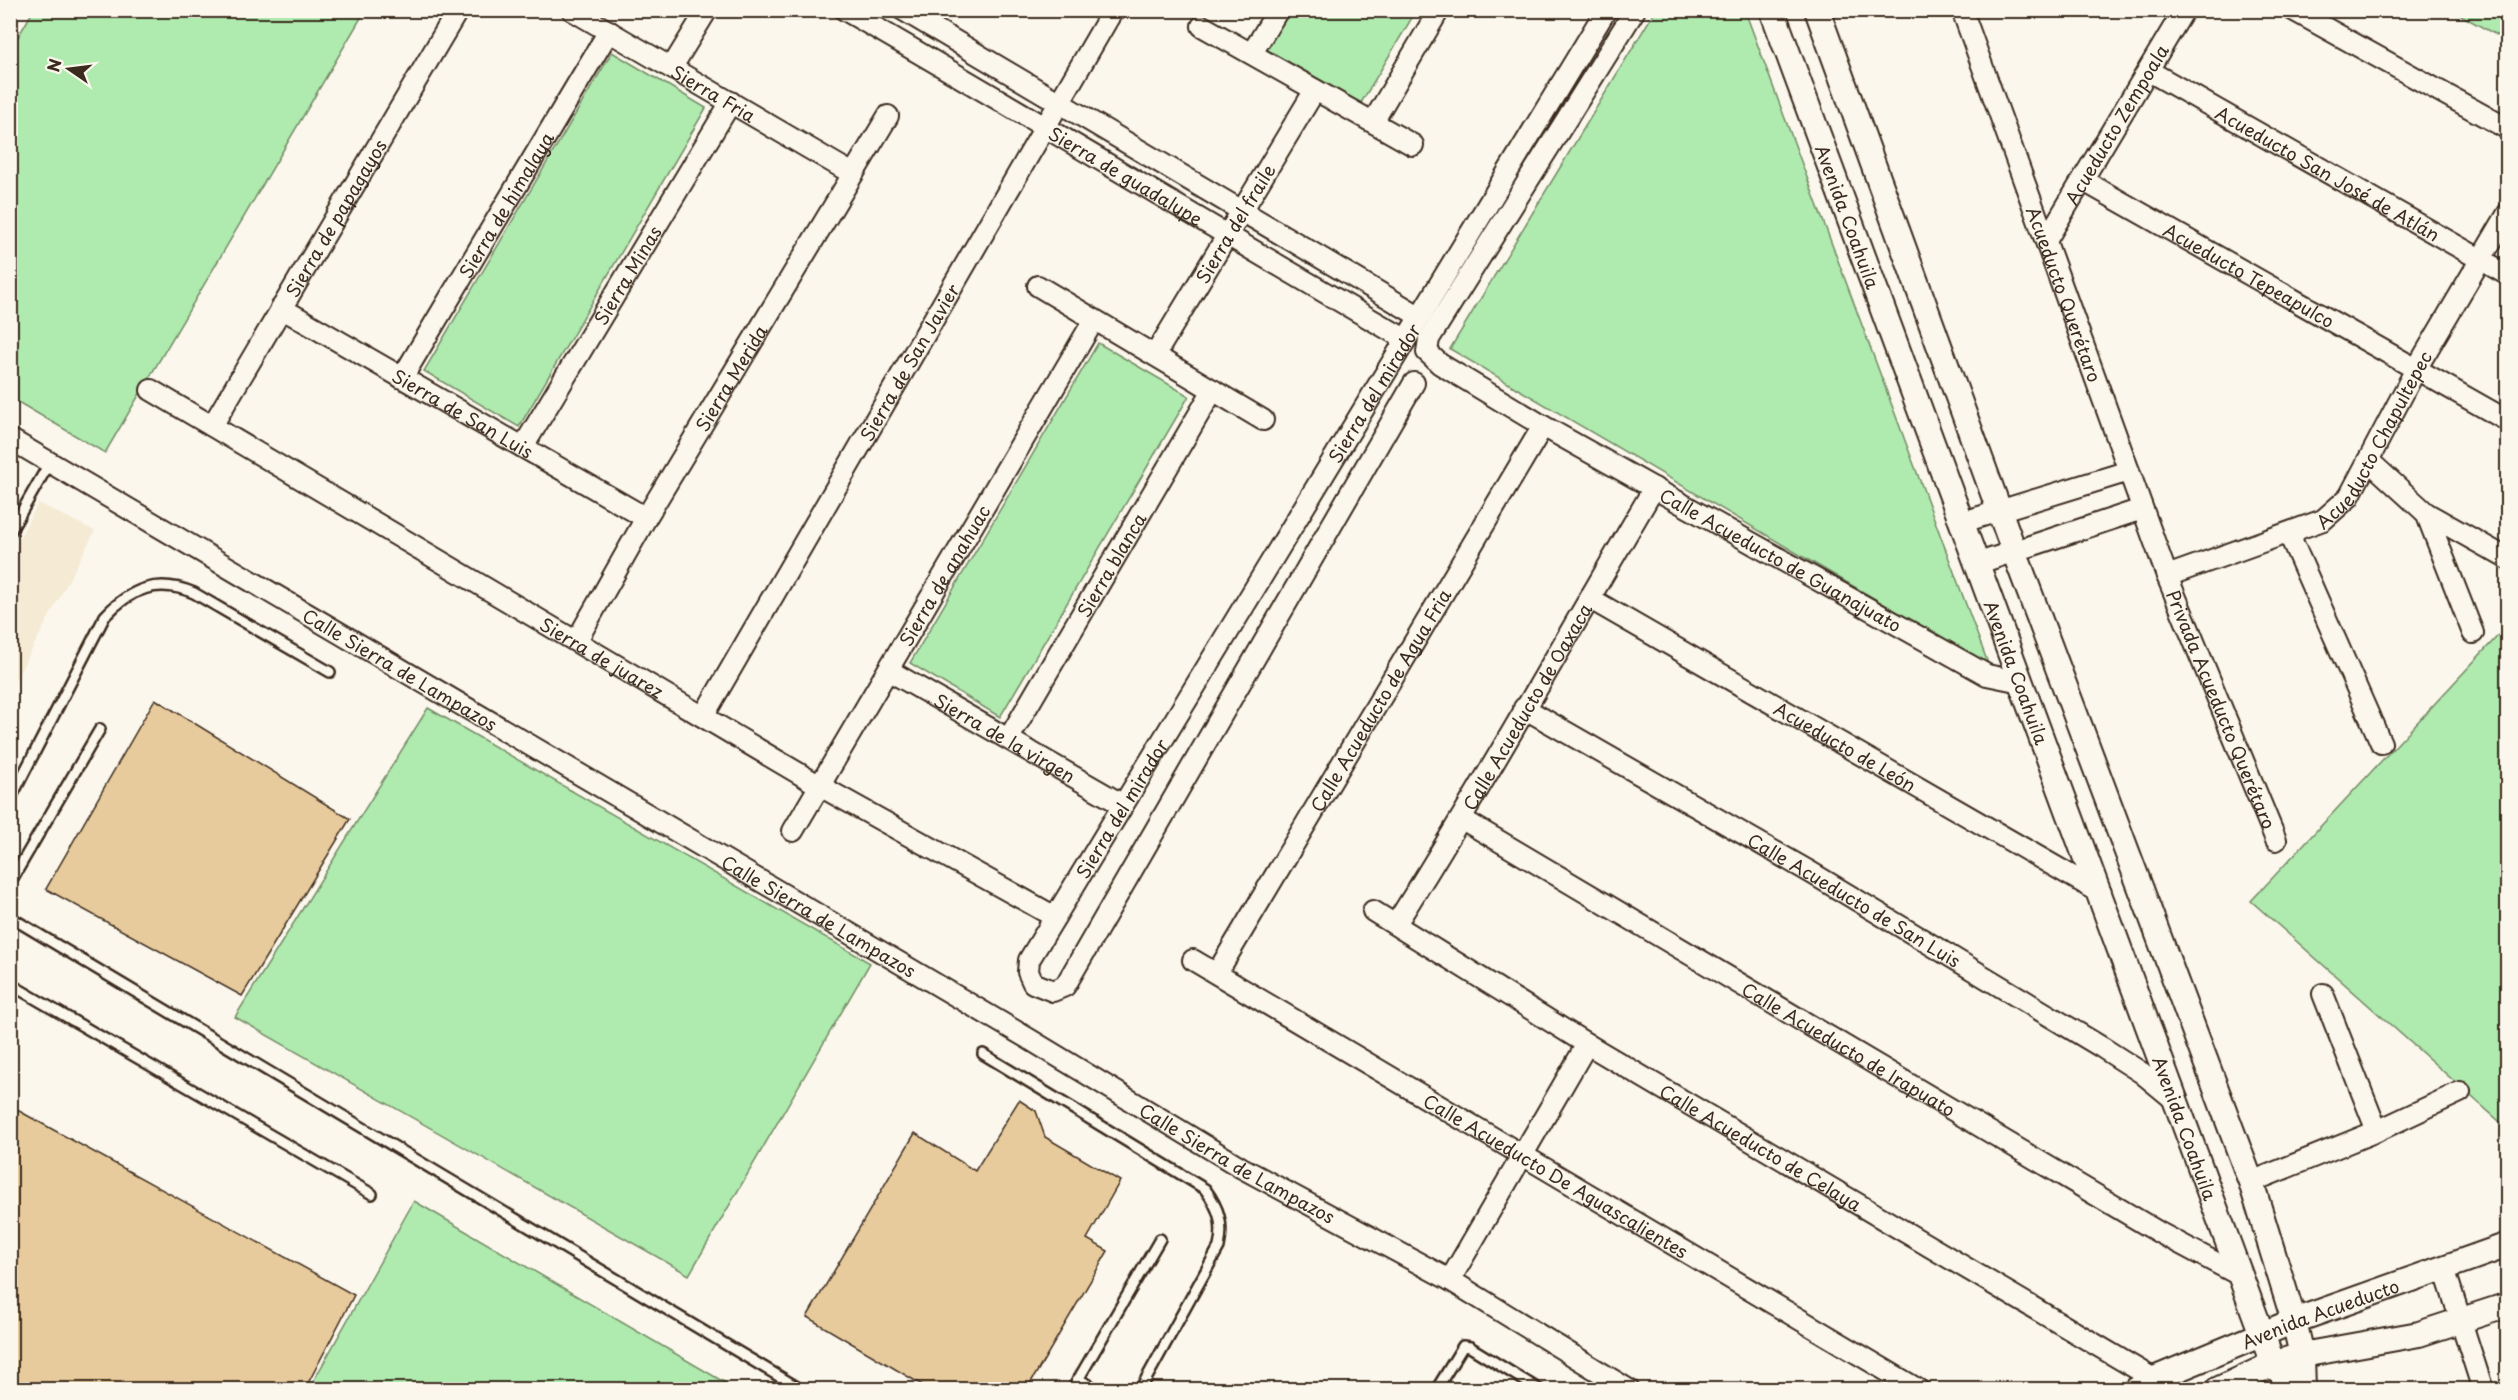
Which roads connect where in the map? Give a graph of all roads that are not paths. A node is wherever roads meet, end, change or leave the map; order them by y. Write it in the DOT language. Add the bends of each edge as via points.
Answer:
graph roads {
  1 [pos="458,10"];
  2 [pos="572,10"];
  3 [pos="707,10"];
  4 [pos="845,10"];
  5 [pos="903,10"];
  6 [pos="1113,10"];
  7 [pos="1278,10"];
  8 [pos="1438,10"];
  9 [pos="1606,10"];
  10 [pos="1635,10"];
  11 [pos="1772,10"];
  12 [pos="1817,10"];
  13 [pos="1962,10"];
  14 [pos="2184,10"];
  15 [pos="2293,10"];
  16 [pos="1202,26"];
  17 [pos="609,31"];
  18 [pos="1252,53"];
  19 [pos="672,67"];
  20 [pos="2149,71"];
  21 [pos="1315,90"];
  22 [pos="731,102"];
  23 [pos="1058,102"];
  24 [pos="888,116"];
  25 [pos="1373,122"];
  26 [pos="1045,125"];
  27 [pos="2508,129"];
  28 [pos="1413,145"];
  29 [pos="853,174"];
  30 [pos="2084,181"];
  31 [pos="1242,209"];
  32 [pos="2508,213"];
  33 [pos="1226,236"];
  34 [pos="2047,239"];
  35 [pos="2481,260"];
  36 [pos="2508,275"];
  37 [pos="1038,286"];
  38 [pos="281,308"];
  39 [pos="1419,316"];
  40 [pos="1094,320"];
  41 [pos="1405,339"];
  42 [pos="1427,352"];
  43 [pos="1155,355"];
  44 [pos="2415,371"];
  45 [pos="402,378"];
  46 [pos="1414,383"];
  47 [pos="151,390"];
  48 [pos="1214,390"];
  49 [pos="1263,420"];
  50 [pos="2508,421"];
  51 [pos="212,426"];
  52 [pos="1543,426"];
  53 [pos="10,438"];
  54 [pos="523,447"];
  55 [pos="2368,460"];
  56 [pos="50,462"];
  57 [pos="2129,471"];
  58 [pos="1654,488"];
  59 [pos="2142,509"];
  60 [pos="1999,511"];
  61 [pos="2426,513"];
  62 [pos="646,518"];
  63 [pos="1963,522"];
  64 [pos="10,532"];
  65 [pos="2289,534"];
  66 [pos="2014,552"];
  67 [pos="2508,559"];
  68 [pos="1978,563"];
  69 [pos="1267,571"];
  70 [pos="2167,576"];
  71 [pos="1293,590"];
  72 [pos="1589,598"];
  73 [pos="2474,633"];
  74 [pos="577,640"];
  75 [pos="888,670"];
  76 [pos="330,672"];
  77 [pos="2021,682"];
  78 [pos="1524,708"];
  79 [pos="704,715"];
  80 [pos="100,729"];
  81 [pos="1009,738"];
  82 [pos="2380,743"];
  83 [pos="820,786"];
  84 [pos="10,800"];
  85 [pos="1123,805"];
  86 [pos="1462,819"];
  87 [pos="793,831"];
  88 [pos="2276,840"];
  89 [pos="10,883"];
  90 [pos="2101,893"];
  91 [pos="1373,911"];
  92 [pos="10,916"];
  93 [pos="1055,917"];
  94 [pos="1396,924"];
  95 [pos="1193,960"];
  96 [pos="1217,973"];
  97 [pos="10,984"];
  98 [pos="2323,994"];
  99 [pos="1587,1044"];
  100 [pos="984,1054"];
  101 [pos="2460,1092"];
  102 [pos="2178,1102"];
  103 [pos="2377,1131"];
  104 [pos="1522,1154"];
  105 [pos="2250,1182"];
  106 [pos="372,1194"];
  107 [pos="1160,1239"];
  108 [pos="2508,1245"];
  109 [pos="2444,1268"];
  110 [pos="2239,1275"];
  111 [pos="1450,1280"];
  112 [pos="2508,1305"];
  113 [pos="2294,1321"];
  114 [pos="2462,1322"];
  115 [pos="2262,1334"];
  116 [pos="2302,1355"];
  117 [pos="2273,1364"];
  118 [pos="1078,1379"];
  119 [pos="2145,1384"];
  120 [pos="2475,1386"];
  121 [pos="802,1389"];
  122 [pos="1072,1389"];
  123 [pos="1098,1389"];
  124 [pos="1140,1389"];
  125 [pos="1436,1389"];
  126 [pos="1540,1389"];
  127 [pos="1629,1389"];
  128 [pos="1919,1389"];
  129 [pos="2217,1389"];
  130 [pos="2296,1389"];
  131 [pos="2303,1389"];
  1 -- 38 [label="street, Sierra de papagayos"];
  2 -- 17 [label="street, Sierra Fria"];
  3 -- 19 [label="street"];
  4 -- 26 [label="street, Sierra de guadalupe"];
  5 -- 23 [label="street, Sierra de guadalupe"];
  6 -- 23 [label="street, Sierra de San Javier"];
  7 -- 18 [label="street"];
  8 -- 25 [label="street"];
  9 -- 39 [label="street, Sierra del mirador"];
  10 -- 42 [label="street, Sierra del mirador" via="1429,339"];
  11 -- 63 [label="street, Avenida Coahuila"];
  12 -- 60 [label="street, Avenida Coahuila"];
  13 -- 34 [label="street, Acueducto Querétaro"];
  14 -- 20 [label="street, Acueducto Zempoala"];
  15 -- 27 [label="street"];
  16 -- 18 [label="street"];
  17 -- 19 [label="street, Sierra Fria"];
  17 -- 45 [label="street, Sierra de himalaya"];
  18 -- 21 [label="street"];
  19 -- 22 [label="street, Sierra Fria"];
  20 -- 30 [label="street, Acueducto Zempoala"];
  20 -- 35 [label="street, Acueducto San José de Atlán"];
  21 -- 25 [label="street"];
  21 -- 31 [label="street, Sierra del fraile"];
  22 -- 29 [label="street, Sierra Fria"];
  22 -- 54 [label="street, Sierra Minas"];
  23 -- 26 [label="street, Sierra de San Javier"];
  23 -- 31 [label="street, Sierra de guadalupe"];
  24 -- 29 [label="street, Sierra Merida"];
  25 -- 28 [label="street"];
  26 -- 33 [label="street, Sierra de guadalupe"];
  26 -- 79 [label="street, Sierra de San Javier"];
  29 -- 62 [label="street, Sierra Merida"];
  30 -- 34 [label="street, Acueducto Zempoala"];
  30 -- 44 [label="street, Acueducto Tepeapulco"];
  31 -- 33 [label="street, Sierra del fraile"];
  31 -- 39 [label="street, Sierra de guadalupe"];
  32 -- 35 [label="street, Acueducto Chapultepec"];
  33 -- 41 [label="street, Sierra de guadalupe"];
  33 -- 43 [label="street, Sierra del fraile"];
  34 -- 57 [label="street, Acueducto Querétaro"];
  35 -- 36 [label="street, Acueducto San José de Atlán"];
  35 -- 44 [label="street, Acueducto Chapultepec"];
  37 -- 40 [label="street"];
  38 -- 45 [label="street, Sierra de San Luis"];
  38 -- 51 [label="street, Sierra de papagayos"];
  39 -- 41 [label="street, Sierra del mirador"];
  40 -- 43 [label="street"];
  40 -- 75 [label="street, Sierra de anahuac"];
  41 -- 69 [label="street, Sierra del mirador"];
  42 -- 52 [label="street, Calle Acueducto de Guanajuato" via="1440,364"];
  43 -- 48 [label="street"];
  44 -- 50 [label="street, Acueducto Tepeapulco"];
  44 -- 55 [label="street, Acueducto Chapultepec"];
  45 -- 54 [label="street, Sierra de San Luis"];
  46 -- 71 [label="street, Sierra del mirador"];
  47 -- 51 [label="street, Sierra de juarez"];
  48 -- 49 [label="street"];
  48 -- 81 [label="street, Sierra blanca"];
  51 -- 74 [label="street, Sierra de juarez"];
  52 -- 58 [label="street, Calle Acueducto de Guanajuato"];
  52 -- 96 [label="street, Calle Acueducto de Agua Fria"];
  53 -- 56 [label="street, Calle Sierra de Lampazos"];
  54 -- 62 [label="street, Sierra de San Luis"];
  55 -- 61 [label="street"];
  55 -- 65 [label="street, Acueducto Chapultepec" via="2349,497 2337,510"];
  56 -- 64 [label="lane"];
  56 -- 111 [label="street, Calle Sierra de Lampazos" via="1242,1168"];
  57 -- 59 [label="street, Acueducto Querétaro"];
  57 -- 60 [label="street"];
  58 -- 72 [label="street, Calle Acueducto de Oaxaca"];
  58 -- 77 [label="street, Calle Acueducto de Guanajuato" via="1987,675"];
  59 -- 66 [label="street"];
  59 -- 70 [label="street, Acueducto Querétaro"];
  60 -- 63 [label="street"];
  60 -- 66 [label="street, Avenida Coahuila"];
  61 -- 67 [label="street"];
  61 -- 73 [label="street"];
  62 -- 74 [label="street, Sierra Merida"];
  63 -- 68 [label="street, Avenida Coahuila"];
  65 -- 70 [label="street, Acueducto Chapultepec"];
  65 -- 82 [label="street"];
  66 -- 68 [label="street"];
  66 -- 105 [label="street, Avenida Coahuila"];
  68 -- 77 [label="street, Avenida Coahuila"];
  69 -- 71 [label="street"];
  69 -- 85 [label="street, Sierra del mirador"];
  70 -- 88 [label="street, Privada Acueducto Querétaro"];
  71 -- 93 [label="street, Sierra del mirador" via="1065,986 1053,991 1033,983 1028,972 1029,960"];
  72 -- 78 [label="street, Calle Acueducto de Oaxaca"];
  72 -- 90 [label="street, Acueducto de León"];
  74 -- 79 [label="street, Sierra de juarez"];
  75 -- 81 [label="street, Sierra de la virgen"];
  75 -- 83 [label="street, Sierra de anahuac"];
  76 -- 84 [label="lane" via="174,585 153,586 128,596 105,616"];
  77 -- 90 [label="street, Avenida Coahuila"];
  78 -- 86 [label="street, Calle Acueducto de Oaxaca"];
  78 -- 102 [label="street, Calle Acueducto de San Luis" via="1810,872 2093,1042"];
  79 -- 83 [label="street, Sierra de juarez"];
  80 -- 89 [label="lane"];
  81 -- 85 [label="street, Sierra de la virgen"];
  83 -- 87 [label="street, Sierra de anahuac"];
  83 -- 93 [label="street, Sierra de juarez"];
  85 -- 93 [label="street, Sierra del mirador"];
  86 -- 94 [label="street, Calle Acueducto de Oaxaca"];
  86 -- 110 [label="street, Calle Acueducto de Irapuato" via="2160,1233"];
  90 -- 102 [label="street, Avenida Coahuila"];
  91 -- 94 [label="street, Calle Acueducto de Celaya"];
  92 -- 121 [label="lane"];
  94 -- 99 [label="street, Calle Acueducto de Celaya"];
  95 -- 96 [label="street, Calle Acueducto De Aguascalientes"];
  96 -- 104 [label="street, Calle Acueducto De Aguascalientes"];
  97 -- 106 [label="lane"];
  98 -- 103 [label="street"];
  99 -- 104 [label="street"];
  99 -- 119 [label="street, Calle Acueducto de Celaya"];
  100 -- 124 [label="lane" via="1205,1189 1214,1201 1222,1232 1219,1246"];
  101 -- 103 [label="street"];
  102 -- 110 [label="street, Avenida Coahuila"];
  103 -- 105 [label="street"];
  104 -- 111 [label="street"];
  104 -- 128 [label="street, Calle Acueducto De Aguascalientes"];
  105 -- 113 [label="street, Avenida Coahuila"];
  107 -- 118 [label="lane"];
  108 -- 109 [label="street, Avenida Acueducto"];
  109 -- 113 [label="street, Avenida Acueducto"];
  109 -- 114 [label="street"];
  110 -- 115 [label="street, Avenida Coahuila"];
  111 -- 127 [label="street, Calle Sierra de Lampazos"];
  112 -- 114 [label="street, Avenida Acueducto"];
  113 -- 115 [label="street, Avenida Acueducto"];
  113 -- 116 [label="street, Avenida Coahuila"];
  114 -- 116 [label="street, Avenida Acueducto" via="2420,1334"];
  114 -- 120 [label="street"];
  115 -- 117 [label="street, Avenida Coahuila"];
  115 -- 119 [label="street, Avenida Acueducto"];
  116 -- 117 [label="street, Avenida Acueducto"];
  116 -- 131 [label="street, Avenida Coahuila"];
  117 -- 129 [label="street, Avenida Acueducto"];
  117 -- 130 [label="street"];
  118 -- 122 [label="lane"];
  118 -- 123 [label="lane"];
  125 -- 126 [label="lane" via="1463,1346"];
}
